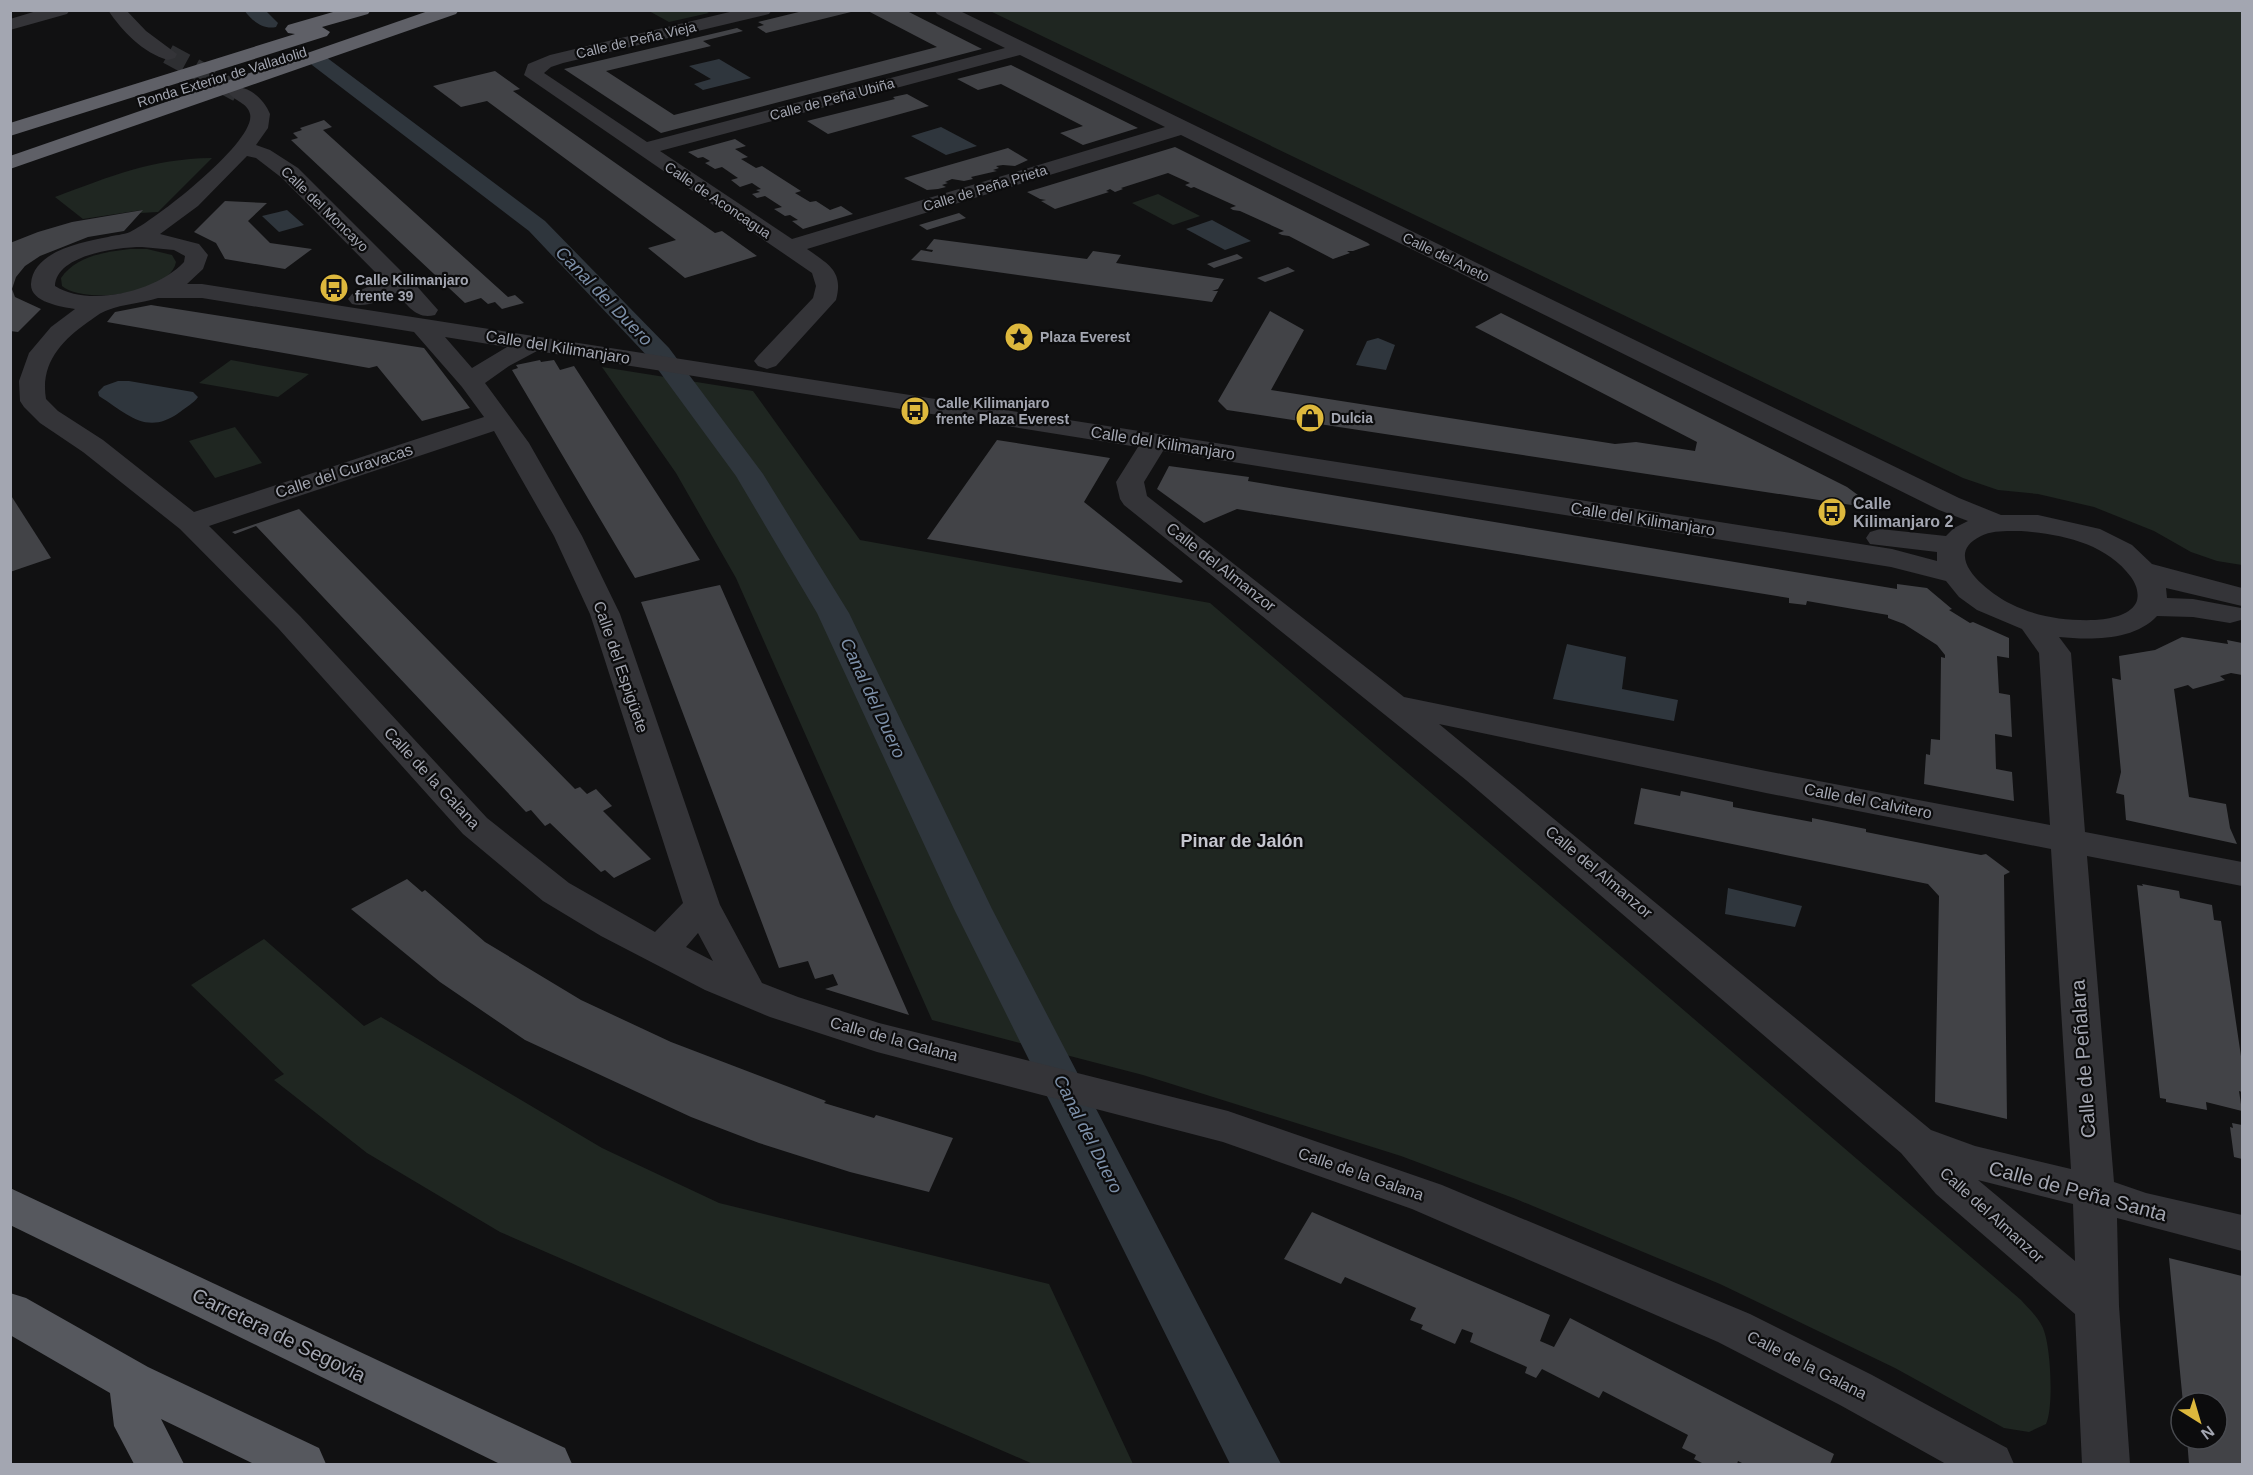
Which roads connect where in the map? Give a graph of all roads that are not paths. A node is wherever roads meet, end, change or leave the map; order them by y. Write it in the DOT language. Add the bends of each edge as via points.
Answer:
graph roads {
  1 [pos="61,10"];
  2 [pos="117,10"];
  3 [pos="434,10"];
  4 [pos="450,10"];
  5 [pos="763,10"];
  6 [pos="943,10"];
  7 [pos="371,12"];
  8 [pos="10,25"];
  9 [pos="1021,49"];
  10 [pos="168,54"];
  11 [pos="544,63"];
  12 [pos="68,92"];
  13 [pos="238,92"];
  14 [pos="1183,128"];
  15 [pos="10,130"];
  16 [pos="10,145"];
  17 [pos="245,148"];
  18 [pos="644,149"];
  19 [pos="10,163"];
  20 [pos="167,229"];
  21 [pos="788,248"];
  22 [pos="193,268"];
  23 [pos="398,279"];
  24 [pos="156,291"];
  25 [pos="360,300"];
  26 [pos="69,313"];
  27 [pos="424,318"];
  28 [pos="533,344"];
  29 [pos="596,344"];
  30 [pos="697,360"];
  31 [pos="767,362"];
  32 [pos="471,382"];
  33 [pos="499,421"];
  34 [pos="1155,442"];
  35 [pos="190,523"];
  36 [pos="1970,543"];
  37 [pos="2143,571"];
  38 [pos="2242,597"];
  39 [pos="2149,607"];
  40 [pos="2242,616"];
  41 [pos="2067,641"];
  42 [pos="1394,705"];
  43 [pos="1494,726"];
  44 [pos="1478,772"];
  45 [pos="2068,840"];
  46 [pos="2242,874"];
  47 [pos="702,905"];
  48 [pos="657,950"];
  49 [pos="749,994"];
  50 [pos="1916,1141"];
  51 [pos="2093,1192"];
  52 [pos="10,1205"];
  53 [pos="2242,1233"];
  54 [pos="2097,1306"];
  55 [pos="10,1312"];
  56 [pos="132,1382"];
  57 [pos="160,1464"];
  58 [pos="302,1464"];
  59 [pos="548,1464"];
  60 [pos="1990,1464"];
  61 [pos="2106,1464"];
  1 -- 8 [label="street"];
  2 -- 10 [label="street" via="141,38"];
  3 -- 16 [label="highway, Ronda Exterior de Valladolid"];
  4 -- 19 [label="highway"];
  5 -- 11 [label="street, Calle de Peña Vieja"];
  6 -- 9 [label="street, Calle del Aneto"];
  7 -- 12 [label="highway"];
  7 -- 15 [label="highway, Ronda Exterior de Valladolid"];
  9 -- 14 [label="street, Calle del Aneto"];
  9 -- 18 [label="street, Calle de Peña Ubiña"];
  11 -- 18 [label="street, Calle de Aconcagua" via="535,68 534,75"];
  13 -- 17 [label="street" via="258,108 261,118"];
  14 -- 21 [label="street, Calle de Peña Prieta"];
  14 -- 36 [label="street, Calle del Aneto" via="1949,504"];
  17 -- 20 [label="street"];
  17 -- 23 [label="street, Calle del Moncayo" via="264,154 290,173"];
  18 -- 21 [label="street, Calle de Aconcagua"];
  20 -- 22 [label="street" via="196,256"];
  20 -- 26 [label="street" via="85,249 49,268 41,280 43,289"];
  21 -- 31 [label="street, Calle de Aconcagua" via="822,270 828,286 824,300"];
  22 -- 24 [label="street, Calle de la Galana" via="178,281"];
  22 -- 25 [label="street, Calle del Kilimanjaro" via="223,278"];
  23 -- 25 [label="street" via="386,290"];
  23 -- 27 [label="street, Calle del Moncayo"];
  24 -- 26 [label="street, Calle de la Galana"];
  24 -- 27 [label="street, Calle del Kilimanjaro" via="202,291"];
  25 -- 27 [label="street, Calle del Kilimanjaro"];
  26 -- 35 [label="street, Calle de la Galana" via="41,354 31,378 33,401"];
  27 -- 28 [label="street, Calle del Kilimanjaro"];
  27 -- 29 [label="street, Calle del Kilimanjaro"];
  27 -- 32 [label="street, Calle del Espigüete"];
  28 -- 29 [label="street, Calle del Kilimanjaro"];
  28 -- 32 [label="street" via="487,367"];
  29 -- 30 [label="street, Calle del Kilimanjaro"];
  30 -- 31 [label="street, Calle del Kilimanjaro"];
  30 -- 34 [label="street, Calle del Kilimanjaro"];
  31 -- 36 [label="street, Calle del Kilimanjaro" via="1892,540"];
  32 -- 33 [label="street, Calle del Espigüete"];
  33 -- 35 [label="street, Calle del Curavacas"];
  33 -- 47 [label="street, Calle del Espigüete" via="516,443 568,536 605,614"];
  34 -- 36 [label="street, Calle del Kilimanjaro" via="1892,558"];
  34 -- 42 [label="street, Calle del Almanzor" via="1130,482 1134,499"];
  35 -- 48 [label="street, Calle de la Galana" via="289,622 475,826 556,892"];
  36 -- 37 [label="street, Calle del Kilimanjaro" via="2038,523 2076,531 2120,551"];
  36 -- 41 [label="street, Calle del Kilimanjaro" via="1963,585 1989,605 2033,622"];
  37 -- 38 [label="street, Calle del Kilimanjaro"];
  37 -- 39 [label="street" via="2152,590"];
  39 -- 40 [label="street" via="2193,608"];
  39 -- 41 [label="street" via="2122,625"];
  41 -- 45 [label="street, Calle de Peñalara"];
  42 -- 43 [label="street, Calle del Calvitero"];
  42 -- 44 [label="street, Calle del Almanzor"];
  43 -- 44 [label="street" via="1476,746"];
  43 -- 45 [label="street, Calle del Calvitero"];
  44 -- 50 [label="street, Calle del Almanzor"];
  45 -- 46 [label="street, Calle del Calvitero"];
  45 -- 51 [label="street, Calle de Peñalara"];
  47 -- 48 [label="street"];
  47 -- 49 [label="street, Calle del Espigüete"];
  48 -- 49 [label="street, Calle de la Galana"];
  49 -- 60 [label="street, Calle de la Galana" via="877,1037 1228,1127 1438,1202 1734,1328"];
  50 -- 51 [label="street, Calle de Peña Santa" via="1971,1162"];
  50 -- 54 [label="street, Calle del Almanzor" via="1951,1182"];
  51 -- 53 [label="street, Calle de Peña Santa" via="2146,1210"];
  51 -- 54 [label="street, Calle de Peñalara"];
  52 -- 59 [label="highway, Carretera de Segovia"];
  54 -- 61 [label="street, Calle de Peñalara"];
  55 -- 56 [label="highway"];
  56 -- 57 [label="highway" via="138,1426"];
  56 -- 58 [label="highway"];
}
